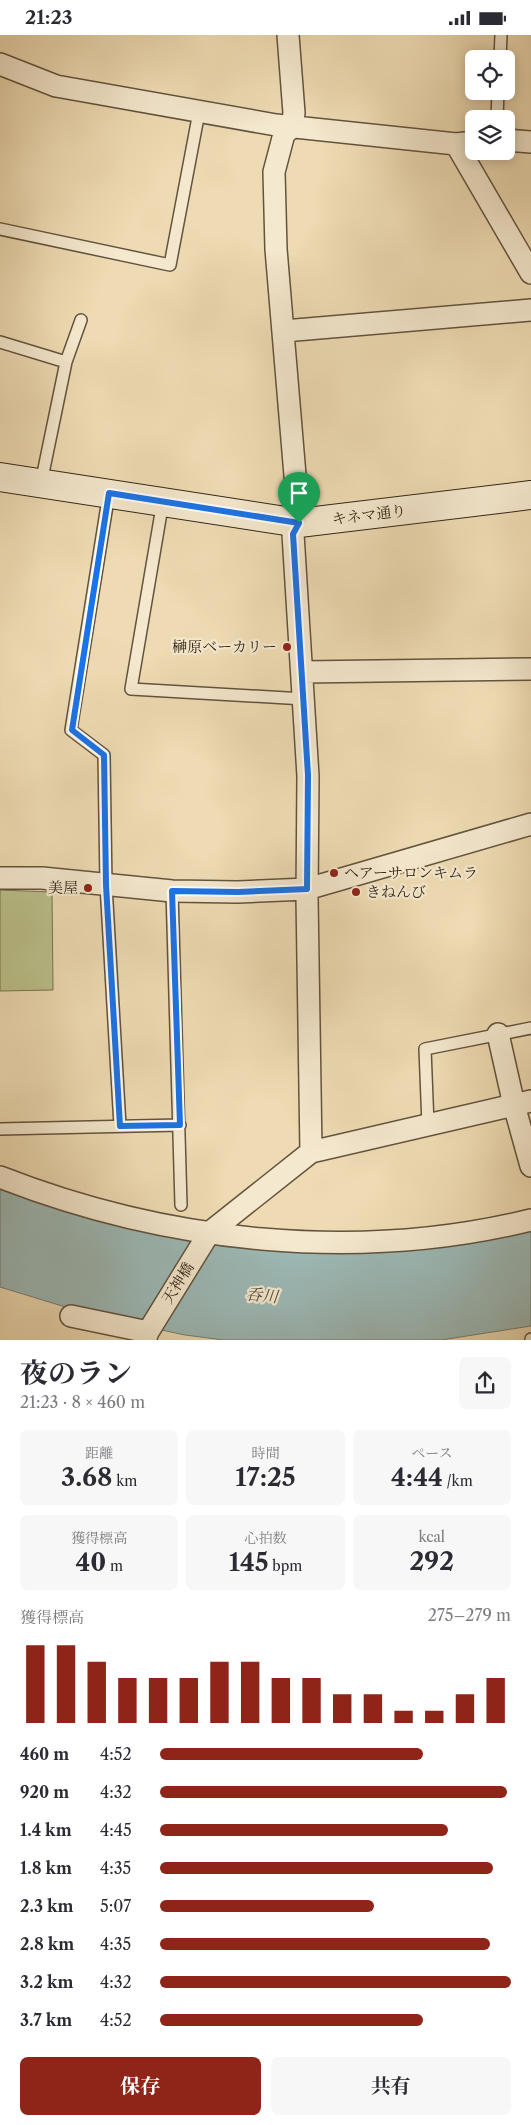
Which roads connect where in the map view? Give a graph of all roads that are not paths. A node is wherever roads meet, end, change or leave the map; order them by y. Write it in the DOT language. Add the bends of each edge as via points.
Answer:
graph roads {
  1 [pos="288,35"];
  2 [pos="501,35"];
  3 [pos="500,50"];
  4 [pos="0,64"];
  5 [pos="200,112"];
  6 [pos="292,127"];
  7 [pos="515,141"];
  8 [pos="531,142"];
  9 [pos="465,143"];
  10 [pos="474,160"];
  11 [pos="0,229"];
  12 [pos="531,273"];
  13 [pos="531,310"];
  14 [pos="81,320"];
  15 [pos="284,331"];
  16 [pos="0,342"];
  17 [pos="66,362"];
  18 [pos="0,477"];
  19 [pos="41,483"];
  20 [pos="109,493"];
  21 [pos="531,495"];
  22 [pos="163,501"];
  23 [pos="299,523"];
  24 [pos="531,669"];
  25 [pos="302,672"];
  26 [pos="304,699"];
  27 [pos="531,824"];
  28 [pos="0,878"];
  29 [pos="106,885"];
  30 [pos="307,889"];
  31 [pos="172,891"];
  32 [pos="531,1028"];
  33 [pos="498,1034"];
  34 [pos="523,1103"];
  35 [pos="180,1125"];
  36 [pos="428,1125"];
  37 [pos="120,1126"];
  38 [pos="0,1129"];
  39 [pos="311,1152"];
  40 [pos="531,1166"];
  41 [pos="0,1177"];
  42 [pos="182,1219"];
  43 [pos="531,1220"];
  44 [pos="207,1235"];
  45 [pos="71,1316"];
  46 [pos="148,1333"];
  1 -- 6 [label="street" via="294,113"];
  2 -- 3 [label="lane"];
  4 -- 5 [label="street" via="56,86"];
  5 -- 6 [label="street"];
  5 -- 11 [label="lane" via="170,265"];
  6 -- 9 [label="street"];
  6 -- 15 [label="street" via="284,134 274,172 276,249"];
  7 -- 8 [label="street"];
  10 -- 12 [label="street"];
  13 -- 15 [label="street"];
  14 -- 17 [label="lane"];
  15 -- 23 [label="street"];
  16 -- 17 [label="lane"];
  17 -- 19 [label="lane"];
  18 -- 19 [label="street, キネマ通り"];
  19 -- 20 [label="street, キネマ通り"];
  20 -- 22 [label="street, キネマ通り"];
  20 -- 29 [label="lane" via="72,730 104,755"];
  21 -- 23 [label="street, キネマ通り"];
  22 -- 23 [label="street, キネマ通り"];
  22 -- 26 [label="lane" via="131,689"];
  23 -- 25 [label="street" via="293,534"];
  24 -- 25 [label="street"];
  25 -- 26 [label="street"];
  26 -- 30 [label="street" via="308,775"];
  27 -- 30 [label="street"];
  28 -- 29 [label="street" via="42,878"];
  29 -- 31 [label="street"];
  29 -- 37 [label="lane"];
  30 -- 31 [label="street"];
  30 -- 39 [label="street"];
  31 -- 35 [label="lane"];
  32 -- 33 [label="lane"];
  33 -- 34 [label="street"];
  33 -- 36 [label="lane" via="424,1049"];
  34 -- 36 [label="street"];
  34 -- 40 [label="street"];
  35 -- 37 [label="lane"];
  35 -- 42 [label="lane"];
  36 -- 39 [label="street"];
  37 -- 38 [label="lane"];
  39 -- 44 [label="street, 天神橋"];
  41 -- 42 [label="street" via="57,1199 128,1218"];
  42 -- 44 [label="street"];
  43 -- 44 [label="street" via="392,1241 289,1241"];
  44 -- 46 [label="street, 天神橋"];
  45 -- 46 [label="street"];
}
